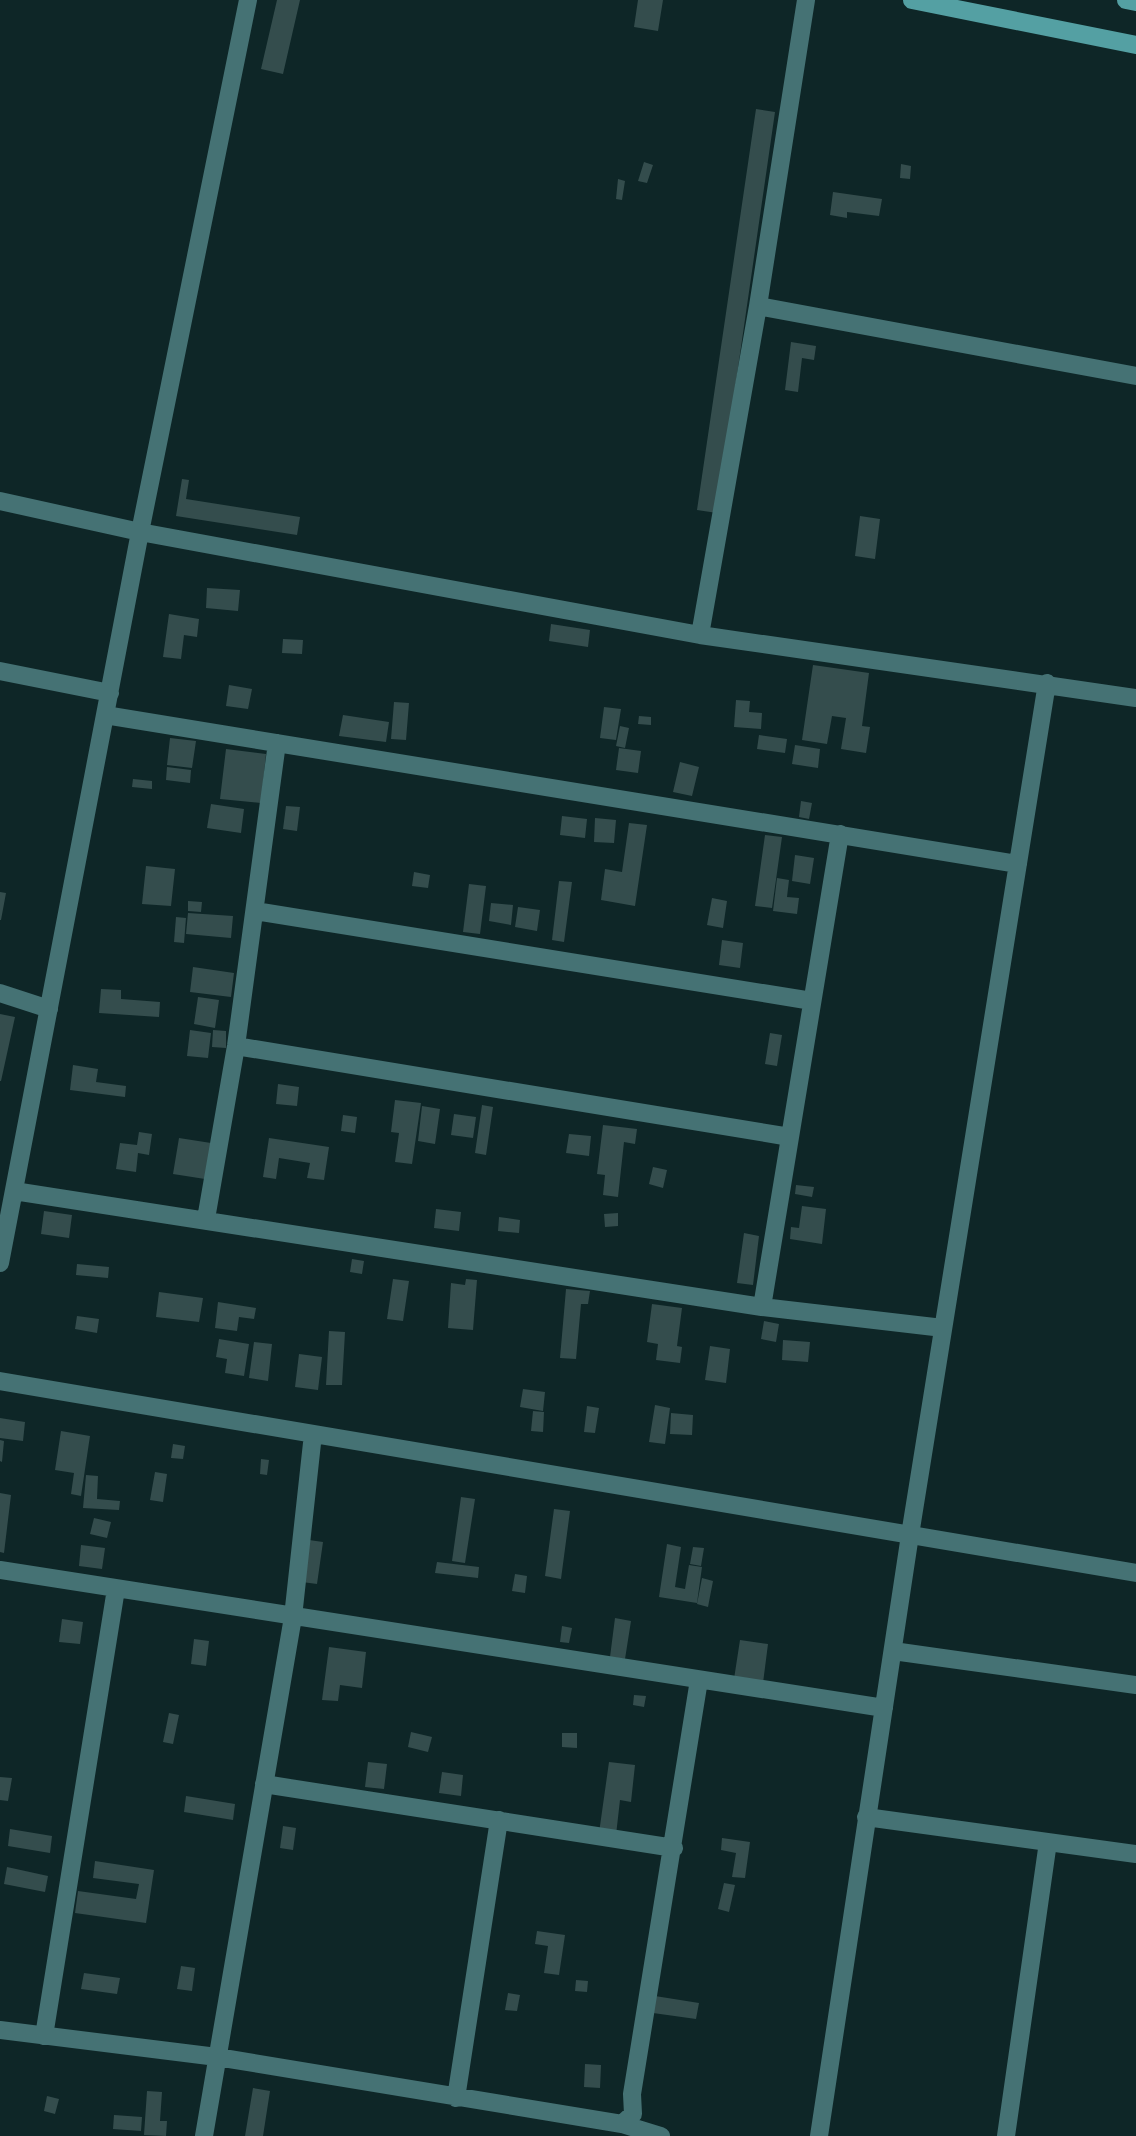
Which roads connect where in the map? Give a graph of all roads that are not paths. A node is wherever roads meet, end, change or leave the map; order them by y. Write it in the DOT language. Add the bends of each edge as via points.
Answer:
graph roads {
  1 [pos="248,0"];
  2 [pos="807,0"];
  3 [pos="912,0"];
  4 [pos="1126,0"];
  5 [pos="1136,2"];
  6 [pos="1136,45"];
  7 [pos="758,306"];
  8 [pos="1136,376"];
  9 [pos="0,500"];
  10 [pos="141,532"];
  11 [pos="700,635"];
  12 [pos="0,671"];
  13 [pos="1047,683"];
  14 [pos="110,693"];
  15 [pos="1136,698"];
  16 [pos="105,715"];
  17 [pos="277,743"];
  18 [pos="840,834"];
  19 [pos="1018,864"];
  20 [pos="255,911"];
  21 [pos="0,993"];
  22 [pos="812,1001"];
  23 [pos="49,1009"];
  24 [pos="236,1046"];
  25 [pos="790,1137"];
  26 [pos="14,1191"];
  27 [pos="206,1219"];
  28 [pos="0,1263"];
  29 [pos="762,1307"];
  30 [pos="943,1328"];
  31 [pos="0,1381"];
  32 [pos="313,1434"];
  33 [pos="910,1535"];
  34 [pos="0,1570"];
  35 [pos="1136,1573"];
  36 [pos="116,1589"];
  37 [pos="293,1617"];
  38 [pos="892,1651"];
  39 [pos="699,1680"];
  40 [pos="1136,1685"];
  41 [pos="884,1708"];
  42 [pos="264,1784"];
  43 [pos="866,1817"];
  44 [pos="499,1820"];
  45 [pos="1048,1842"];
  46 [pos="674,1848"];
  47 [pos="1136,1854"];
  48 [pos="0,2030"];
  49 [pos="44,2036"];
  50 [pos="217,2057"];
  51 [pos="456,2098"];
  52 [pos="622,2124"];
  53 [pos="204,2136"];
  54 [pos="661,2136"];
  55 [pos="819,2136"];
  56 [pos="1006,2136"];
  1 -- 10 [label="street"];
  2 -- 7 [label="street"];
  3 -- 6 [label="main road"];
  4 -- 5 [label="main road"];
  7 -- 8 [label="street"];
  7 -- 11 [label="street"];
  9 -- 10 [label="street"];
  10 -- 11 [label="street"];
  10 -- 14 [label="street"];
  11 -- 13 [label="street"];
  12 -- 14 [label="street"];
  13 -- 15 [label="street"];
  13 -- 19 [label="street"];
  14 -- 16 [label="street"];
  16 -- 17 [label="street"];
  16 -- 23 [label="street"];
  17 -- 18 [label="street"];
  17 -- 20 [label="street"];
  18 -- 19 [label="street"];
  18 -- 22 [label="street"];
  19 -- 30 [label="street"];
  20 -- 22 [label="street"];
  20 -- 24 [label="street"];
  21 -- 23 [label="street"];
  22 -- 25 [label="street"];
  23 -- 26 [label="street"];
  24 -- 25 [label="street"];
  24 -- 27 [label="street"];
  25 -- 29 [label="street"];
  26 -- 27 [label="street"];
  26 -- 28 [label="street"];
  27 -- 29 [label="street"];
  29 -- 30 [label="street"];
  30 -- 33 [label="street"];
  31 -- 32 [label="street"];
  32 -- 33 [label="street"];
  32 -- 37 [label="street"];
  33 -- 35 [label="street"];
  33 -- 38 [label="street"];
  34 -- 36 [label="street"];
  36 -- 37 [label="street"];
  36 -- 49 [label="street"];
  37 -- 39 [label="street"];
  37 -- 42 [label="street"];
  38 -- 40 [label="street"];
  38 -- 41 [label="street"];
  39 -- 41 [label="street"];
  39 -- 46 [label="street"];
  41 -- 43 [label="street"];
  42 -- 44 [label="street"];
  42 -- 50 [label="street"];
  43 -- 45 [label="street"];
  43 -- 55 [label="street"];
  44 -- 46 [label="street"];
  44 -- 51 [label="street"];
  45 -- 47 [label="street"];
  45 -- 56 [label="street"];
  46 -- 52 [label="street" via="632,2094 633,2114"];
  48 -- 49 [label="street"];
  49 -- 50 [label="street"];
  50 -- 51 [label="street"];
  50 -- 53 [label="street"];
  51 -- 52 [label="street"];
  52 -- 54 [label="street"];
}
